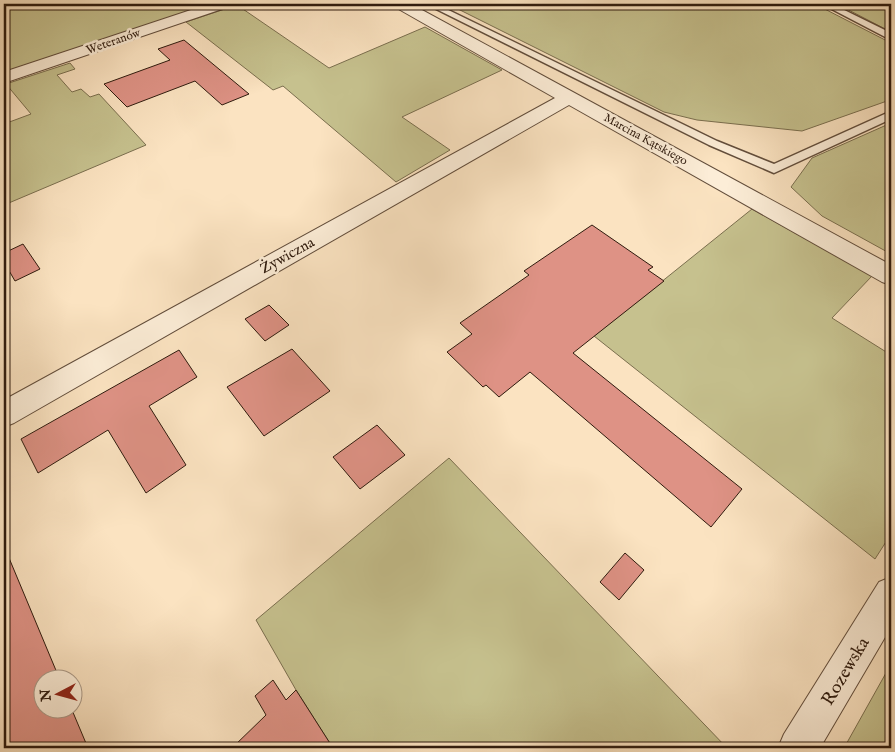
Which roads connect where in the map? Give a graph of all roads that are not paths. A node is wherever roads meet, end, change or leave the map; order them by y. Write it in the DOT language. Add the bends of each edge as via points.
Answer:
graph roads {
  1 [pos="222,4"];
  2 [pos="400,4"];
  3 [pos="430,4"];
  4 [pos="826,4"];
  5 [pos="891,36"];
  6 [pos="4,78"];
  7 [pos="570,97"];
  8 [pos="891,115"];
  9 [pos="891,276"];
  10 [pos="4,414"];
  11 [pos="891,594"];
  12 [pos="798,748"];
  1 -- 6 [label="street, Weteranów"];
  2 -- 7 [label="street, Marcina Kątskiego"];
  3 -- 8 [label="lane" via="713,143 774,169"];
  4 -- 5 [label="lane"];
  7 -- 9 [label="street, Marcina Kątskiego"];
  7 -- 10 [label="street, Żywiczna"];
  11 -- 12 [label="street, Rozewska"];
}
